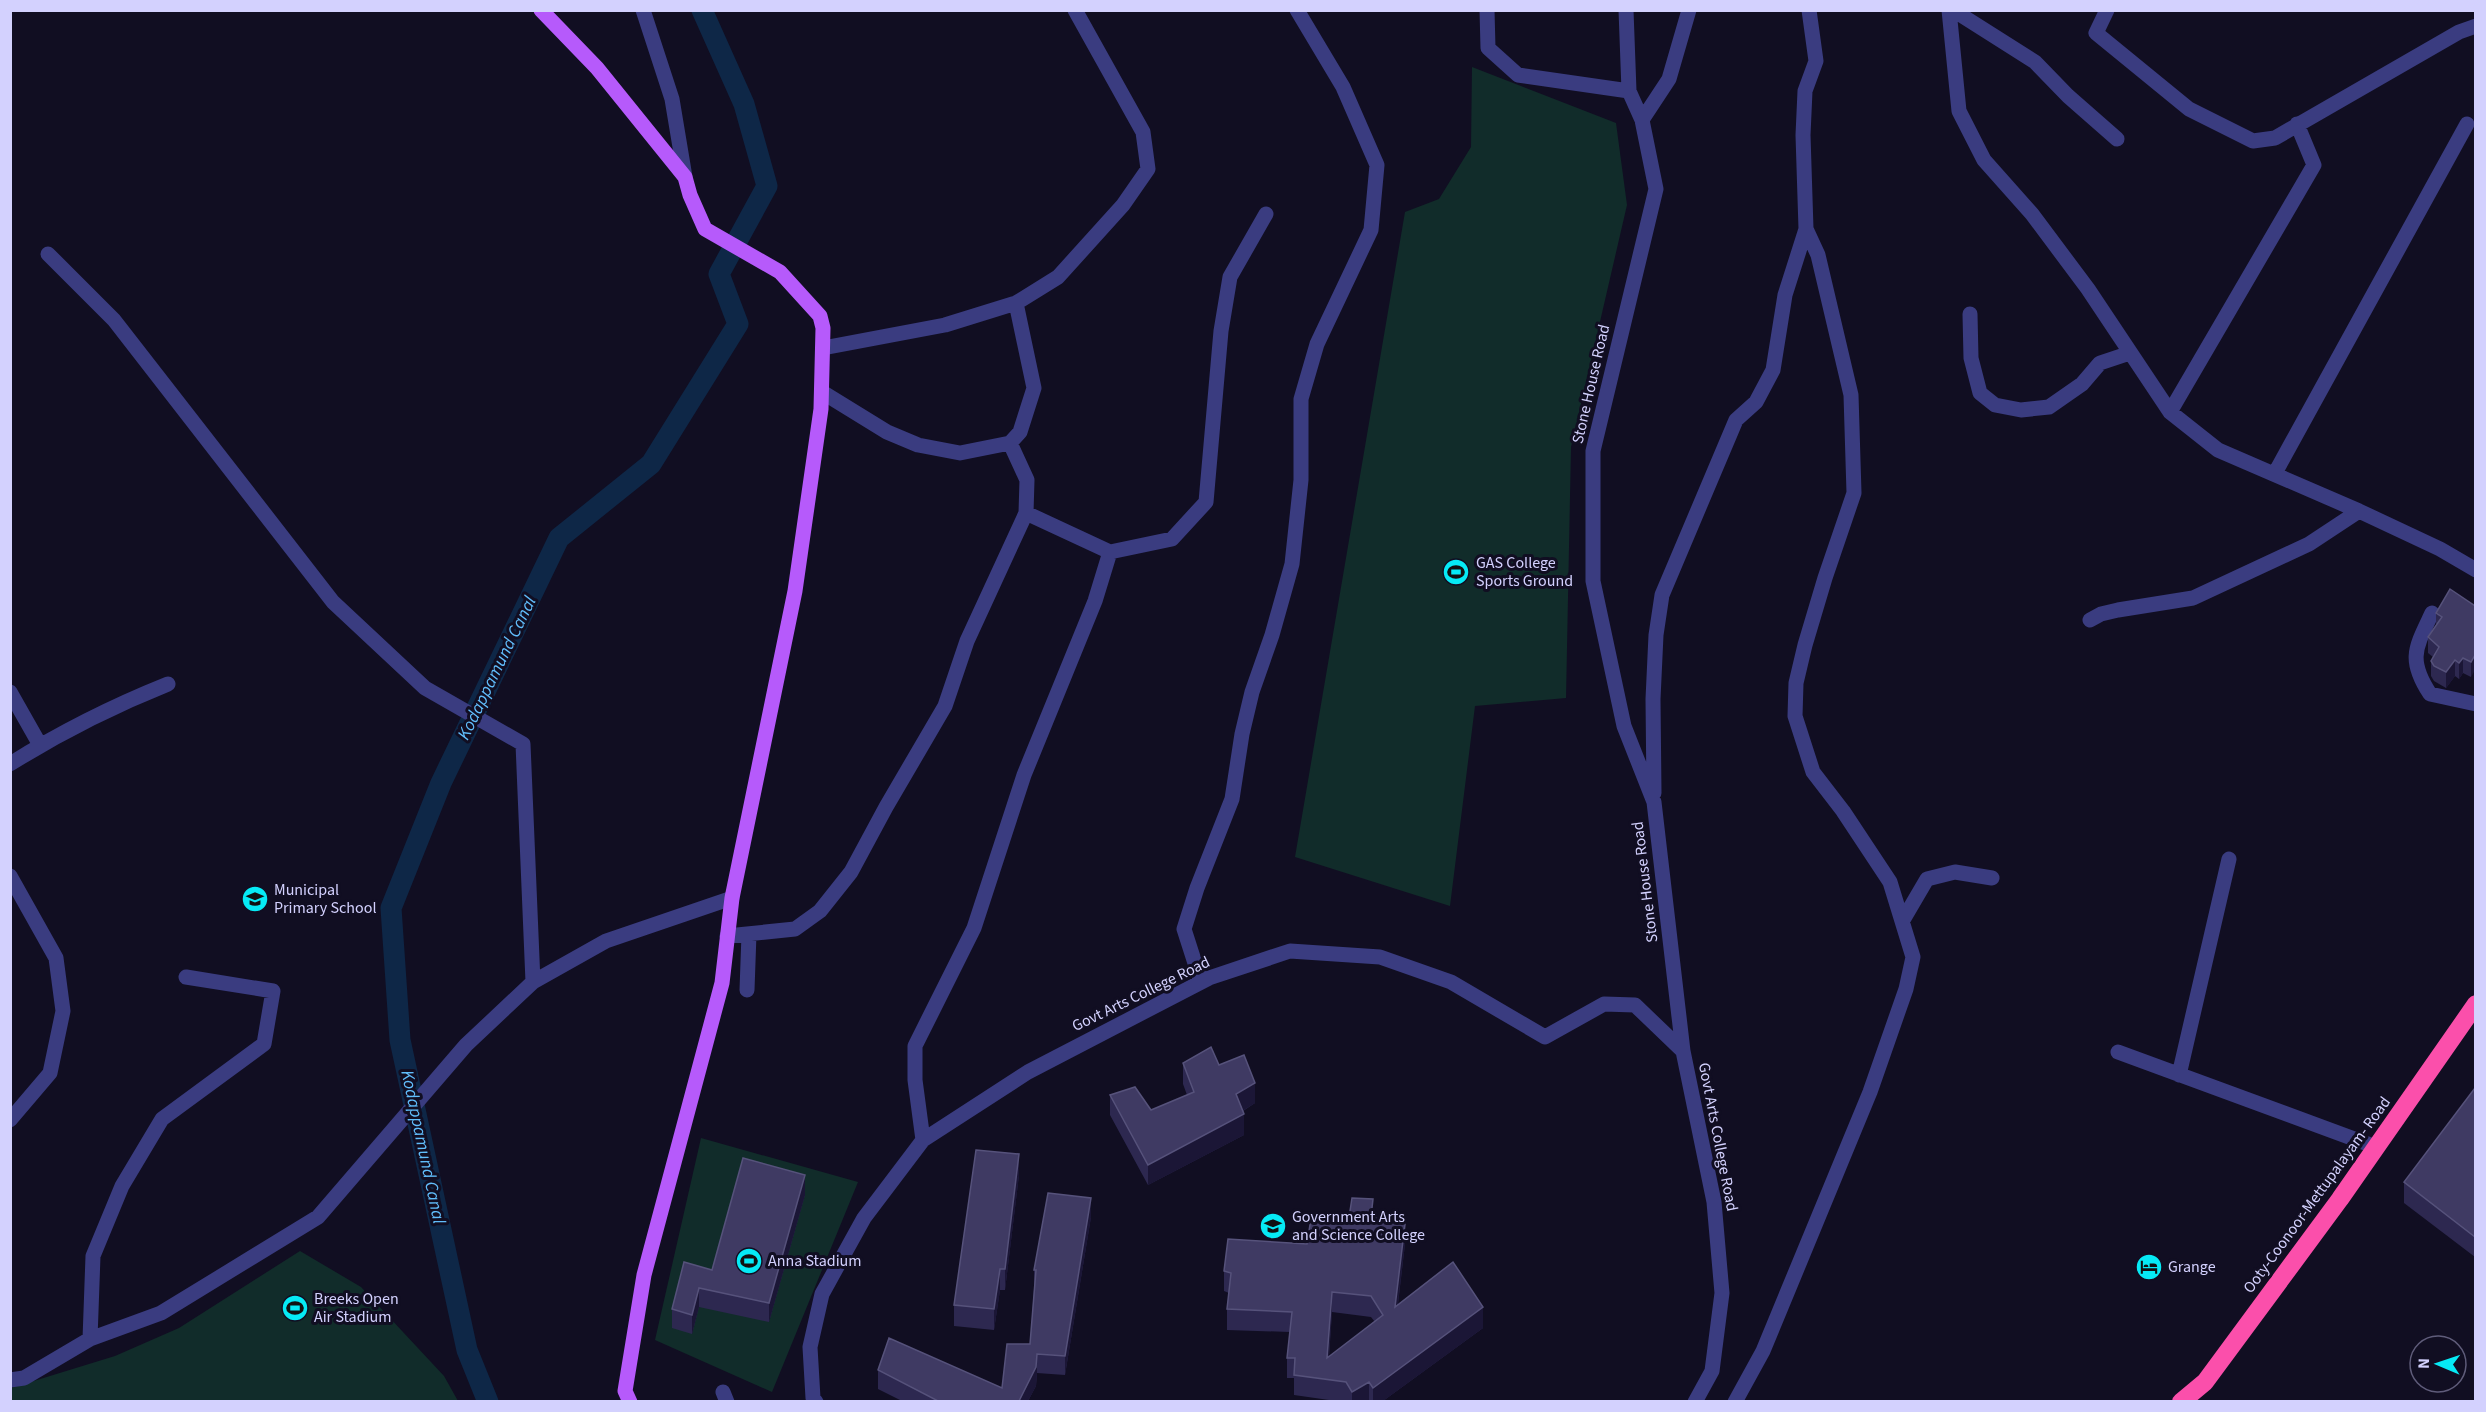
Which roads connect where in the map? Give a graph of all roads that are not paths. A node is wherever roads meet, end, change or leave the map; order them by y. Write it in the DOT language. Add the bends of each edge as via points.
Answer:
graph roads {
  1 [pos="541,10"];
  2 [pos="643,10"];
  3 [pos="1075,10"];
  4 [pos="1297,10"];
  5 [pos="1486,10"];
  6 [pos="1626,10"];
  7 [pos="1689,10"];
  8 [pos="1809,10"];
  9 [pos="1948,10"];
  10 [pos="1953,10"];
  11 [pos="2107,10"];
  12 [pos="2475,26"];
  13 [pos="1629,91"];
  14 [pos="1642,120"];
  15 [pos="2297,124"];
  16 [pos="2467,124"];
  17 [pos="2117,139"];
  18 [pos="685,177"];
  19 [pos="1266,214"];
  20 [pos="1806,229"];
  21 [pos="48,254"];
  22 [pos="1016,303"];
  23 [pos="1970,314"];
  24 [pos="823,348"];
  25 [pos="2130,353"];
  26 [pos="822,392"];
  27 [pos="2169,412"];
  28 [pos="1010,443"];
  29 [pos="2275,473"];
  30 [pos="2359,511"];
  31 [pos="1026,513"];
  32 [pos="1110,552"];
  33 [pos="2475,570"];
  34 [pos="2432,613"];
  35 [pos="2090,620"];
  36 [pos="168,684"];
  37 [pos="10,692"];
  38 [pos="2475,704"];
  39 [pos="40,745"];
  40 [pos="10,764"];
  41 [pos="1654,802"];
  42 [pos="2229,859"];
  43 [pos="10,876"];
  44 [pos="1992,878"];
  45 [pos="732,898"];
  46 [pos="1903,920"];
  47 [pos="749,934"];
  48 [pos="727,936"];
  49 [pos="186,977"];
  50 [pos="534,982"];
  51 [pos="1201,982"];
  52 [pos="747,990"];
  53 [pos="2475,1004"];
  54 [pos="1683,1051"];
  55 [pos="2118,1052"];
  56 [pos="2179,1075"];
  57 [pos="10,1120"];
  58 [pos="923,1140"];
  59 [pos="2376,1147"];
  60 [pos="90,1339"];
  61 [pos="10,1380"];
  62 [pos="630,1401"];
  63 [pos="816,1401"];
  64 [pos="1695,1401"];
  65 [pos="1735,1401"];
  66 [pos="2181,1401"];
  1 -- 18 [label="main road" via="597,68"];
  2 -- 18 [label="street" via="672,99"];
  3 -- 22 [label="street" via="1143,132 1148,169 1123,205 1058,277"];
  4 -- 51 [label="street" via="1343,87 1377,165 1371,230 1317,344 1301,399 1300,480 1292,564 1252,692 1232,799 1184,929"];
  5 -- 13 [label="street" via="1488,48 1518,75"];
  6 -- 13 [label="street"];
  7 -- 14 [label="street" via="1669,79"];
  8 -- 20 [label="street" via="1816,61 1805,91"];
  9 -- 25 [label="street" via="1959,111 1984,160 2032,214"];
  10 -- 17 [label="street" via="2035,62"];
  11 -- 15 [label="street" via="2096,33 2189,109 2253,141 2275,138"];
  12 -- 15 [label="street"];
  13 -- 14 [label="street, Stone House Road"];
  14 -- 41 [label="street, Stone House Road" via="1656,189 1593,451 1593,581 1623,726"];
  15 -- 27 [label="street" via="2314,165"];
  16 -- 29 [label="street"];
  18 -- 24 [label="main road" via="705,230 780,272 820,316"];
  19 -- 32 [label="street" via="1230,277 1221,331 1206,502 1172,539"];
  20 -- 41 [label="street" via="1785,295 1773,370 1756,402 1737,420 1662,595 1653,699"];
  20 -- 46 [label="street" via="1818,255 1851,395 1854,493 1796,683 1796,716 1813,772 1890,882"];
  21 -- 50 [label="street" via="114,320 333,602 425,688 523,744"];
  22 -- 24 [label="street" via="945,326"];
  22 -- 28 [label="street" via="1034,388 1020,432"];
  23 -- 25 [label="street" via="1971,358 1980,393 1995,405 2021,410 2049,407 2082,384 2100,363"];
  24 -- 26 [label="main road"];
  25 -- 27 [label="street"];
  26 -- 28 [label="street" via="918,446 960,453"];
  26 -- 45 [label="main road" via="795,591"];
  27 -- 29 [label="street" via="2218,450"];
  28 -- 31 [label="street" via="1027,480"];
  29 -- 30 [label="street"];
  30 -- 33 [label="street"];
  30 -- 35 [label="street" via="2309,544 2193,598 2118,610"];
  31 -- 32 [label="street"];
  31 -- 47 [label="street" via="966,641 945,706 851,872 820,911 795,929"];
  32 -- 58 [label="street" via="1095,601 1024,775 974,928 915,1046"];
  34 -- 38 [label="street" via="2416,648 2418,677 2430,694"];
  36 -- 39 [label="street" via="121,703"];
  37 -- 39 [label="street"];
  39 -- 40 [label="street"];
  41 -- 54 [label="street, Stone House Road"];
  42 -- 56 [label="street"];
  43 -- 57 [label="street" via="56,958 63,1011 50,1073"];
  44 -- 46 [label="street" via="1955,872 1927,879"];
  45 -- 48 [label="main road"];
  45 -- 50 [label="street" via="606,941"];
  46 -- 65 [label="street" via="1913,957 1870,1092 1763,1351"];
  47 -- 48 [label="street"];
  47 -- 52 [label="street"];
  48 -- 62 [label="main road" via="722,983 644,1275 625,1391"];
  49 -- 60 [label="street" via="273,991 264,1044 162,1119 122,1186 93,1256"];
  50 -- 60 [label="street" via="466,1045 318,1217 161,1313"];
  51 -- 54 [label="street, Govt Arts College Road" via="1290,951 1380,957 1451,982 1545,1037 1604,1004 1635,1005"];
  51 -- 58 [label="street, Govt Arts College Road" via="1028,1072"];
  53 -- 59 [label="highway, Ooty-Coonoor-Mettupalayam- Road"];
  54 -- 64 [label="street, Govt Arts College Road" via="1714,1202 1722,1293 1712,1371"];
  55 -- 56 [label="street"];
  56 -- 59 [label="street"];
  58 -- 63 [label="street, Govt Arts College Road" via="864,1218 822,1294 810,1347"];
  59 -- 66 [label="highway, Ooty-Coonoor-Mettupalayam- Road" via="2205,1382"];
  60 -- 61 [label="street" via="24,1378"];
}
